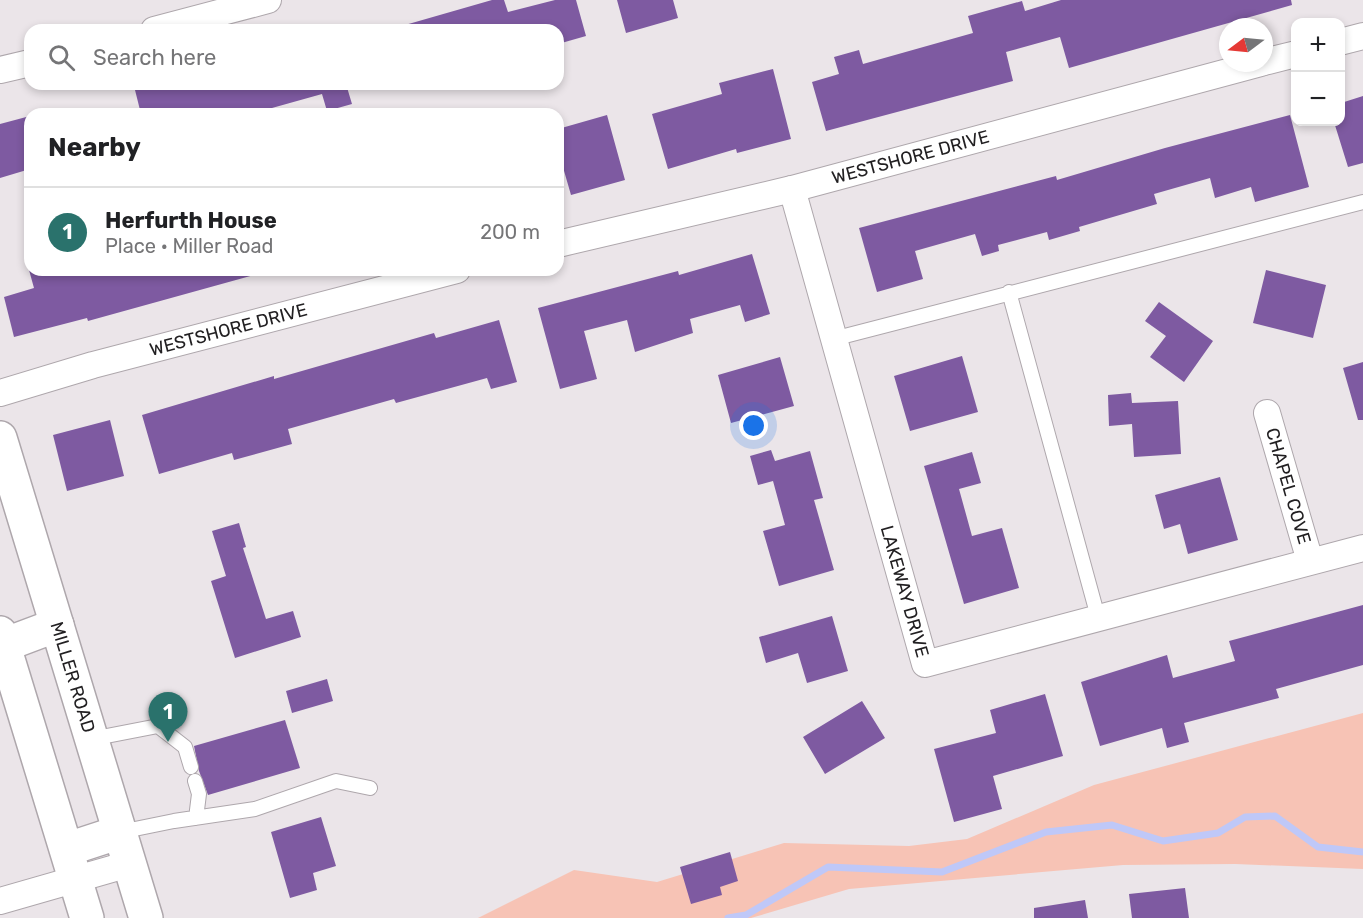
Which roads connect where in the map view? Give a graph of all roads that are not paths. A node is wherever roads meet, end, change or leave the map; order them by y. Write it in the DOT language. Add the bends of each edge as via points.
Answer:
graph roads {
  1 [pos="268,0"];
  2 [pos="177,24"];
  3 [pos="1363,36"];
  4 [pos="1345,41"];
  5 [pos="1291,55"];
  6 [pos="1273,60"];
  7 [pos="24,64"];
  8 [pos="0,70"];
  9 [pos="1229,72"];
  10 [pos="792,189"];
  11 [pos="1363,202"];
  12 [pos="564,243"];
  13 [pos="434,276"];
  14 [pos="1009,292"];
  15 [pos="833,339"];
  16 [pos="0,393"];
  17 [pos="1267,413"];
  18 [pos="0,438"];
  19 [pos="1363,548"];
  20 [pos="1310,561"];
  21 [pos="1098,617"];
  22 [pos="57,625"];
  23 [pos="2,639"];
  24 [pos="91,739"];
  25 [pos="191,767"];
  26 [pos="195,781"];
  27 [pos="370,788"];
  28 [pos="196,818"];
  29 [pos="120,832"];
  30 [pos="72,864"];
  31 [pos="129,864"];
  32 [pos="0,901"];
  33 [pos="87,918"];
  34 [pos="146,918"];
  1 -- 2 [label="street"];
  3 -- 4 [label="street"];
  5 -- 6 [label="street, WESTSHORE DRIVE"];
  7 -- 8 [label="street"];
  9 -- 10 [label="street, WESTSHORE DRIVE"];
  10 -- 12 [label="street, WESTSHORE DRIVE"];
  10 -- 15 [label="street, LAKEWAY DRIVE"];
  11 -- 14 [label="lane"];
  13 -- 16 [label="street, WESTSHORE DRIVE"];
  14 -- 15 [label="lane"];
  14 -- 21 [label="lane"];
  15 -- 21 [label="street, LAKEWAY DRIVE" via="925,664"];
  17 -- 20 [label="street, CHAPEL COVE"];
  18 -- 22 [label="main road, MILLER ROAD"];
  19 -- 20 [label="street, LAKEWAY DRIVE"];
  20 -- 21 [label="street, LAKEWAY DRIVE"];
  22 -- 23 [label="main road"];
  22 -- 24 [label="main road, MILLER ROAD"];
  23 -- 30 [label="main road"];
  24 -- 25 [label="lane" via="158,726 184,747"];
  24 -- 29 [label="main road, MILLER ROAD"];
  26 -- 28 [label="lane" via="199,794"];
  27 -- 28 [label="lane" via="336,781 255,809"];
  28 -- 29 [label="lane"];
  29 -- 30 [label="main road"];
  29 -- 31 [label="main road, MILLER ROAD"];
  30 -- 31 [label="street"];
  30 -- 32 [label="street"];
  30 -- 33 [label="main road"];
  31 -- 34 [label="main road, MILLER ROAD"];
}
